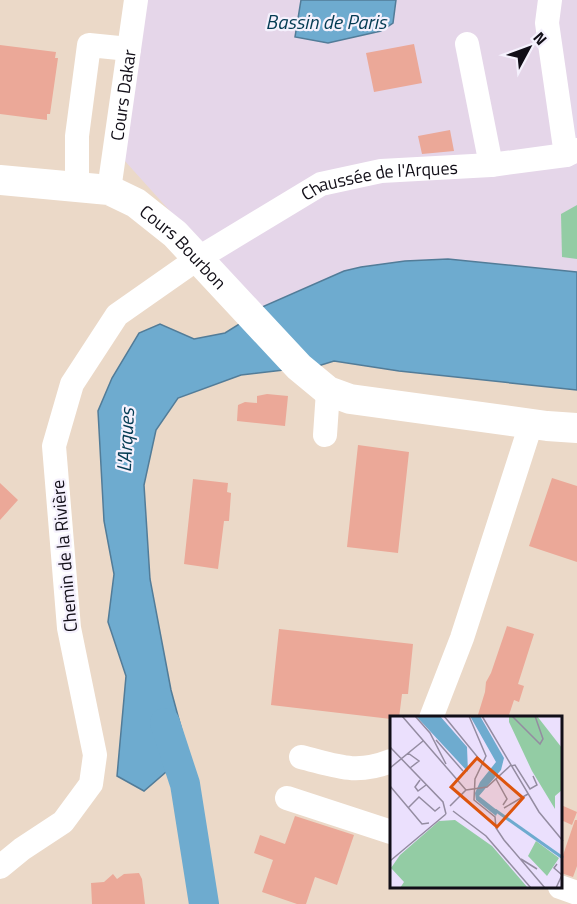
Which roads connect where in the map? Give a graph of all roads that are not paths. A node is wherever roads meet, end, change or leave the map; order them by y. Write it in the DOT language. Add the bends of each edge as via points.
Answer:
graph roads {
  1 [pos="136,0"];
  2 [pos="550,0"];
  3 [pos="467,44"];
  4 [pos="129,49"];
  5 [pos="572,153"];
  6 [pos="491,165"];
  7 [pos="0,180"];
  8 [pos="77,187"];
  9 [pos="109,190"];
  10 [pos="197,259"];
  11 [pos="328,391"];
  12 [pos="531,424"];
  13 [pos="577,428"];
  14 [pos="325,435"];
  15 [pos="432,716"];
  16 [pos="302,758"];
  17 [pos="390,761"];
  18 [pos="287,798"];
  19 [pos="390,832"];
  20 [pos="0,867"];
  21 [pos="562,887"];
  22 [pos="577,893"];
  1 -- 4 [label="street, Cours Dakar"];
  2 -- 5 [label="street" via="547,24"];
  3 -- 6 [label="street"];
  4 -- 8 [label="street" via="89,45 77,136"];
  4 -- 9 [label="street, Cours Dakar"];
  5 -- 6 [label="street, Chaussée de l'Arques"];
  6 -- 10 [label="street, Chaussée de l'Arques" via="381,171 321,184"];
  7 -- 8 [label="main road, Cours Bourbon"];
  8 -- 9 [label="main road, Cours Bourbon"];
  9 -- 10 [label="main road, Cours Bourbon" via="136,203 175,234"];
  10 -- 11 [label="main road, Cours Bourbon" via="298,367"];
  10 -- 20 [label="street, Chemin de la Rivière" via="117,315 72,384 54,446 69,628 95,755 91,784 63,822"];
  11 -- 12 [label="main road, Cours Bourbon" via="350,399"];
  11 -- 14 [label="street"];
  12 -- 13 [label="main road, Cours Bourbon"];
  12 -- 15 [label="street" via="462,638"];
  16 -- 17 [label="street" via="350,770"];
  18 -- 19 [label="street"];
  21 -- 22 [label="street"];
}
